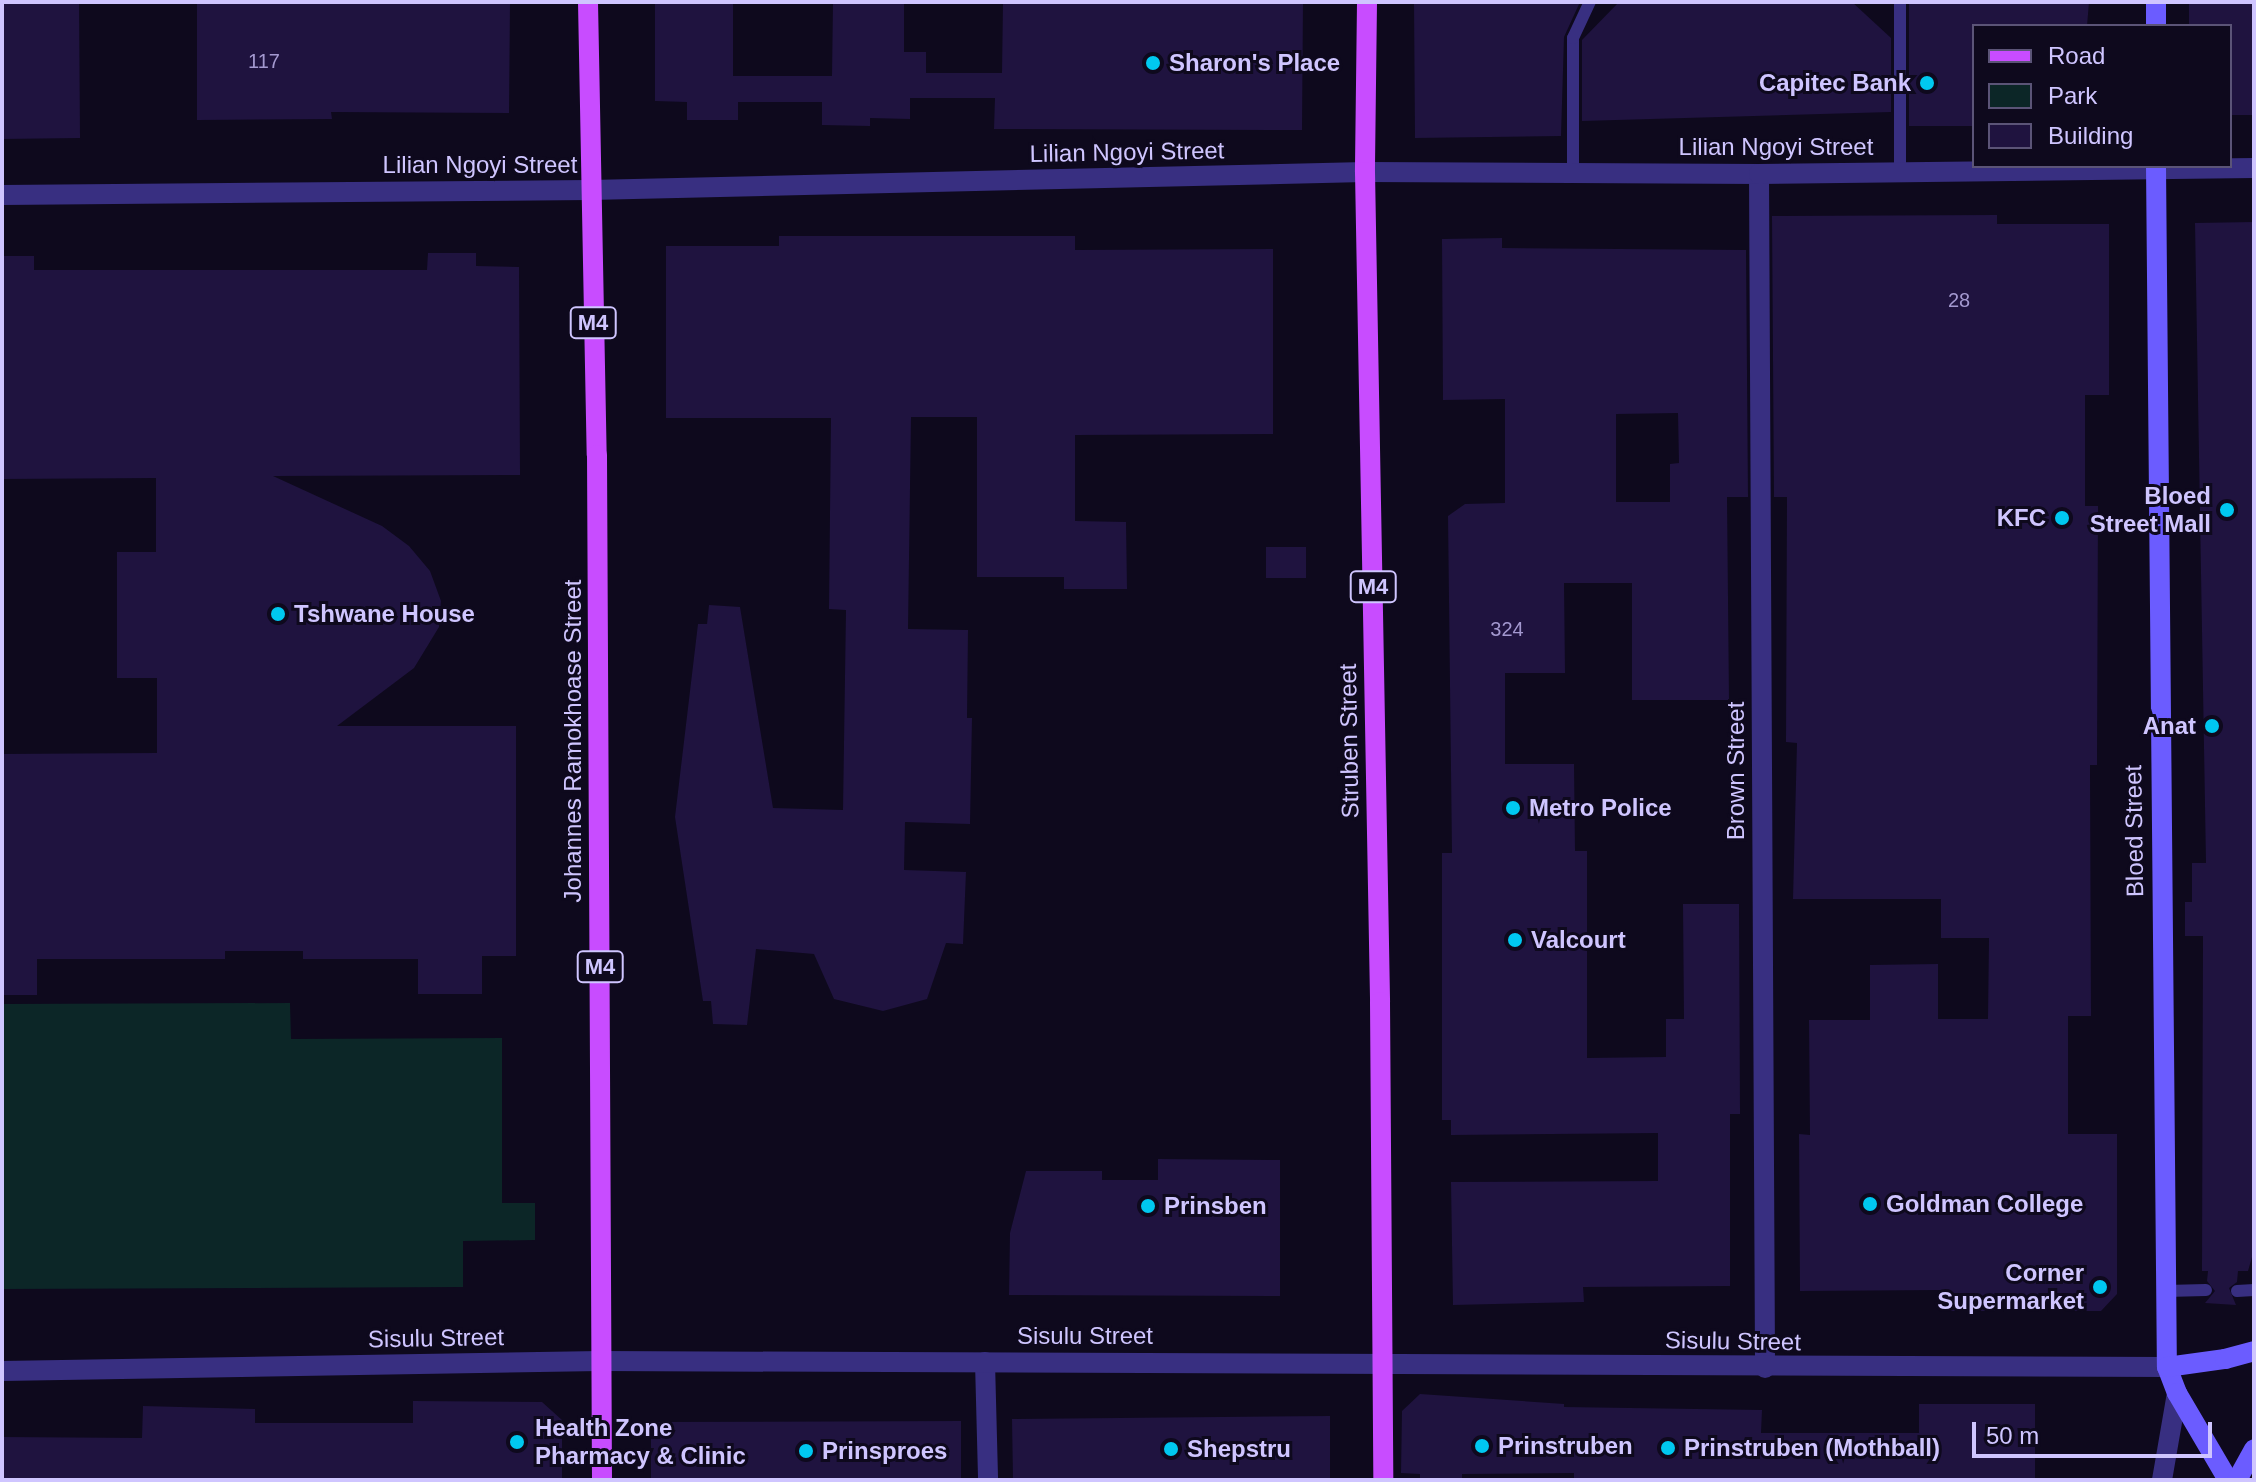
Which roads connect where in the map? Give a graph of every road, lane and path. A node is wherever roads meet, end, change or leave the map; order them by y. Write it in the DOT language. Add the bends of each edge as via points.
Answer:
graph roads {
  1 [pos="588,2"];
  2 [pos="1367,2"];
  3 [pos="1590,2"];
  4 [pos="1900,2"];
  5 [pos="2156,2"];
  6 [pos="2156,24"];
  7 [pos="2105,168"];
  8 [pos="2156,168"];
  9 [pos="2232,168"];
  10 [pos="2254,168"];
  11 [pos="1365,172"];
  12 [pos="1573,172"];
  13 [pos="1900,172"];
  14 [pos="1759,174"];
  15 [pos="590,190"];
  16 [pos="2,195"];
  17 [pos="2206,1290"];
  18 [pos="2254,1290"];
  19 [pos="2166,1291"];
  20 [pos="2237,1291"];
  21 [pos="2254,1351"];
  22 [pos="600,1361"];
  23 [pos="985,1362"];
  24 [pos="1384,1362"];
  25 [pos="2167,1367"];
  26 [pos="1765,1368"];
  27 [pos="2,1371"];
  28 [pos="2177,1393"];
  29 [pos="2254,1449"];
  30 [pos="602,1480"];
  31 [pos="988,1480"];
  32 [pos="1383,1480"];
  33 [pos="2162,1480"];
  34 [pos="2228,1480"];
  35 [pos="2237,1480"];
  1 -- 15 [label="main road, Johannes Ramokhoase Street / M4"];
  2 -- 11 [label="main road, Struben Street / M4"];
  3 -- 12 [label="lane" via="1573,38"];
  4 -- 13 [label="lane"];
  5 -- 6 [label="main road"];
  7 -- 13 [label="street, Lilian Ngoyi Street"];
  8 -- 19 [label="main road, Bloed Street"];
  9 -- 10 [label="street, Lilian Ngoyi Street"];
  11 -- 12 [label="street, Lilian Ngoyi Street"];
  11 -- 15 [label="street, Lilian Ngoyi Street"];
  11 -- 24 [label="main road, Struben Street / M4"];
  12 -- 14 [label="street, Lilian Ngoyi Street"];
  13 -- 14 [label="street, Lilian Ngoyi Street"];
  14 -- 26 [label="street, Brown Street"];
  15 -- 16 [label="street, Lilian Ngoyi Street"];
  15 -- 22 [label="main road, Johannes Ramokhoase Street / M4" via="597,470"];
  17 -- 19 [label="lane"];
  18 -- 20 [label="lane"];
  19 -- 25 [label="main road, Bloed Street"];
  21 -- 25 [label="main road"];
  22 -- 23 [label="street, Sisulu Street"];
  22 -- 27 [label="street, Sisulu Street"];
  22 -- 30 [label="main road, Johannes Ramokhoase Street / M4"];
  23 -- 24 [label="street, Sisulu Street"];
  23 -- 31 [label="street"];
  24 -- 26 [label="street, Sisulu Street"];
  24 -- 32 [label="main road, Struben Street / M4"];
  25 -- 26 [label="street, Sisulu Street"];
  25 -- 28 [label="main road, Bloed Street"];
  28 -- 33 [label="street"];
  28 -- 34 [label="main road, Bloed Street"];
  29 -- 35 [label="main road"];
}
